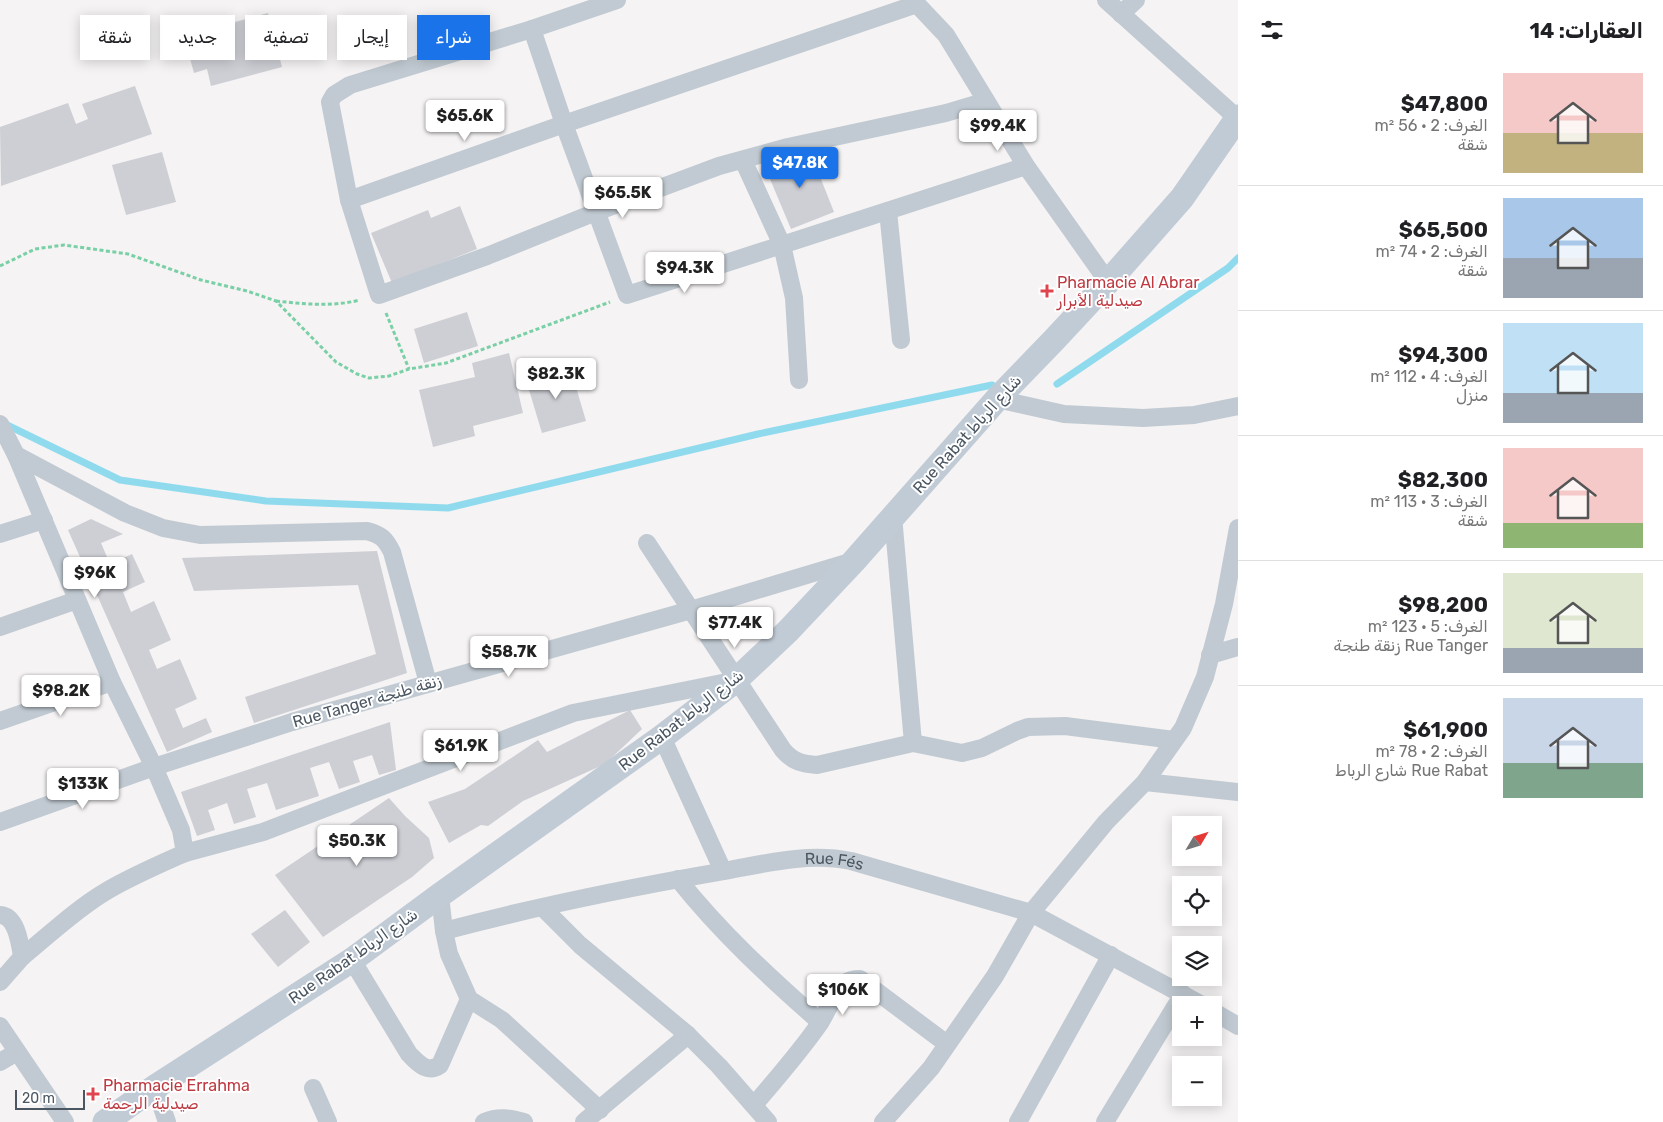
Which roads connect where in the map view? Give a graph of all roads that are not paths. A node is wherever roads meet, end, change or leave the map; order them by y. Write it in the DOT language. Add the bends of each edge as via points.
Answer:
graph roads {
  1 [pos="617,0"];
  2 [pos="1106,0"];
  3 [pos="1136,0"];
  4 [pos="915,2"];
  5 [pos="1121,14"];
  6 [pos="532,28"];
  7 [pos="986,101"];
  8 [pos="1238,118"];
  9 [pos="564,124"];
  10 [pos="742,160"];
  11 [pos="1026,166"];
  12 [pos="349,200"];
  13 [pos="888,211"];
  14 [pos="596,212"];
  15 [pos="782,245"];
  16 [pos="1108,282"];
  17 [pos="901,340"];
  18 [pos="798,380"];
  19 [pos="997,399"];
  20 [pos="1238,406"];
  21 [pos="0,424"];
  22 [pos="14,450"];
  23 [pos="893,516"];
  24 [pos="44,520"];
  25 [pos="1238,528"];
  26 [pos="0,534"];
  27 [pos="647,543"];
  28 [pos="854,561"];
  29 [pos="77,600"];
  30 [pos="691,610"];
  31 [pos="0,627"];
  32 [pos="1238,647"];
  33 [pos="1210,655"];
  34 [pos="736,680"];
  35 [pos="112,682"];
  36 [pos="428,683"];
  37 [pos="0,721"];
  38 [pos="662,737"];
  39 [pos="1174,740"];
  40 [pos="913,743"];
  41 [pos="154,767"];
  42 [pos="1145,782"];
  43 [pos="1238,792"];
  44 [pos="0,822"];
  45 [pos="185,853"];
  46 [pos="723,871"];
  47 [pos="678,879"];
  48 [pos="440,895"];
  49 [pos="543,908"];
  50 [pos="1030,913"];
  51 [pos="0,915"];
  52 [pos="444,931"];
  53 [pos="1111,955"];
  54 [pos="22,957"];
  55 [pos="352,960"];
  56 [pos="0,982"];
  57 [pos="1183,994"];
  58 [pos="1186,996"];
  59 [pos="469,999"];
  60 [pos="1222,1017"];
  61 [pos="820,1022"];
  62 [pos="0,1026"];
  63 [pos="1238,1026"];
  64 [pos="688,1035"];
  65 [pos="946,1044"];
  66 [pos="17,1052"];
  67 [pos="0,1062"];
  68 [pos="155,1087"];
  69 [pos="313,1088"];
  70 [pos="754,1105"];
  71 [pos="600,1110"];
  72 [pos="65,1122"];
  73 [pos="105,1122"];
  74 [pos="167,1122"];
  75 [pos="328,1122"];
  76 [pos="484,1122"];
  77 [pos="524,1122"];
  78 [pos="584,1122"];
  79 [pos="768,1122"];
  80 [pos="883,1122"];
  81 [pos="1018,1122"];
  82 [pos="1105,1122"];
  1 -- 6 [label="street"];
  2 -- 5 [label="street"];
  3 -- 5 [label="street"];
  4 -- 7 [label="street" via="946,35"];
  4 -- 9 [label="street"];
  5 -- 8 [label="street"];
  6 -- 9 [label="street"];
  6 -- 12 [label="street" via="350,85 334,95 330,102"];
  7 -- 10 [label="street"];
  7 -- 11 [label="street"];
  8 -- 16 [label="street, Rue Rabat شارع الرباط" via="1182,198"];
  9 -- 12 [label="street"];
  9 -- 14 [label="street"];
  10 -- 14 [label="street"];
  10 -- 15 [label="street"];
  11 -- 13 [label="street"];
  11 -- 16 [label="street"];
  12 -- 14 [label="street" via="379,295"];
  13 -- 15 [label="street"];
  13 -- 17 [label="street"];
  14 -- 15 [label="street" via="627,295"];
  15 -- 18 [label="street" via="794,298"];
  16 -- 19 [label="street, Rue Rabat شارع الرباط"];
  19 -- 20 [label="street" via="1064,414 1143,418 1194,415"];
  19 -- 23 [label="street, Rue Rabat شارع الرباط"];
  21 -- 22 [label="street"];
  22 -- 24 [label="street"];
  22 -- 36 [label="street" via="125,512 163,528 200,536 367,531 380,535 392,552"];
  23 -- 28 [label="street, Rue Rabat شارع الرباط"];
  23 -- 40 [label="street"];
  24 -- 26 [label="street"];
  24 -- 29 [label="street"];
  25 -- 33 [label="street" via="1224,604"];
  27 -- 30 [label="street"];
  28 -- 30 [label="street, Rue Tanger زنقة طنجة"];
  28 -- 34 [label="street, Rue Rabat شارع الرباط"];
  29 -- 31 [label="street"];
  29 -- 35 [label="street"];
  30 -- 34 [label="street"];
  30 -- 36 [label="street, Rue Tanger زنقة طنجة"];
  32 -- 33 [label="street"];
  33 -- 39 [label="street" via="1205,677 1183,728"];
  34 -- 38 [label="street, Rue Rabat شارع الرباط"];
  34 -- 40 [label="street" via="783,750 802,764 817,765"];
  34 -- 45 [label="street" via="573,713 263,832"];
  35 -- 37 [label="street"];
  35 -- 41 [label="street"];
  36 -- 41 [label="street, Rue Tanger زنقة طنجة" via="292,722"];
  38 -- 46 [label="street"];
  38 -- 48 [label="street, Rue Rabat شارع الرباط"];
  39 -- 40 [label="street" via="1065,726 1040,726 1016,731 982,748 962,753"];
  39 -- 42 [label="street"];
  41 -- 44 [label="street, Rue Tanger زنقة طنجة"];
  41 -- 45 [label="street" via="181,830"];
  42 -- 43 [label="street"];
  42 -- 50 [label="street" via="1106,822"];
  45 -- 54 [label="street" via="104,892"];
  46 -- 47 [label="street, Rue Fés"];
  46 -- 50 [label="street, Rue Fés" via="800,858 834,857"];
  47 -- 49 [label="street, Rue Fés"];
  47 -- 61 [label="street" via="725,933"];
  48 -- 52 [label="street"];
  48 -- 55 [label="street, Rue Rabat شارع الرباط"];
  49 -- 52 [label="street, Rue Fés"];
  49 -- 64 [label="street" via="580,945"];
  50 -- 53 [label="street, Rue Fés"];
  50 -- 65 [label="street" via="995,976"];
  51 -- 54 [label="street" via="11,921"];
  52 -- 59 [label="street" via="449,954"];
  53 -- 57 [label="street, Rue Fés"];
  53 -- 81 [label="street"];
  54 -- 56 [label="street"];
  55 -- 59 [label="street" via="409,1054 427,1069 440,1065"];
  55 -- 68 [label="street, Rue Rabat شارع الرباط"];
  57 -- 58 [label="street, Rue Fés"];
  57 -- 82 [label="street"];
  59 -- 71 [label="street" via="502,1020"];
  60 -- 63 [label="street"];
  61 -- 65 [label="street" via="846,982 860,979"];
  61 -- 70 [label="street"];
  62 -- 66 [label="street"];
  64 -- 70 [label="street"];
  64 -- 71 [label="street"];
  65 -- 80 [label="street" via="931,1068"];
  66 -- 67 [label="street"];
  66 -- 72 [label="street"];
  68 -- 73 [label="street, Rue Rabat شارع الرباط"];
  68 -- 74 [label="street"];
  69 -- 75 [label="street"];
  70 -- 79 [label="street"];
  71 -- 78 [label="street"];
  76 -- 77 [label="street" via="505,1118"];
}
